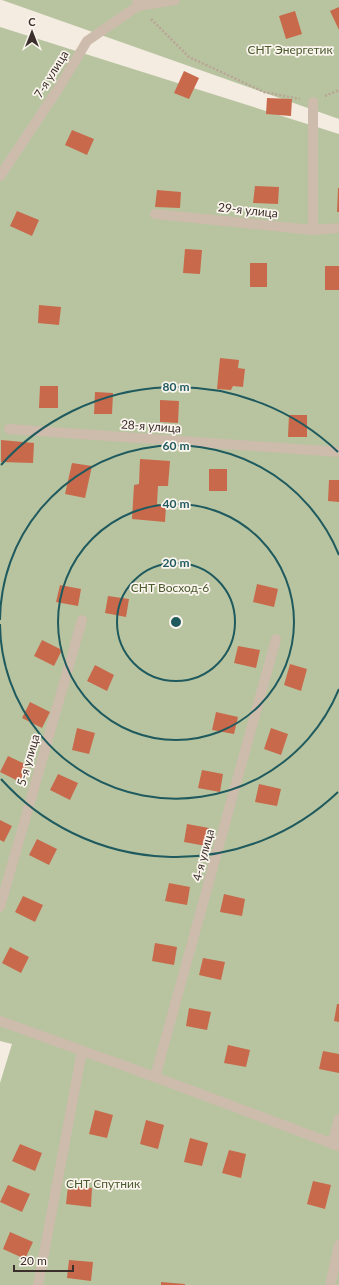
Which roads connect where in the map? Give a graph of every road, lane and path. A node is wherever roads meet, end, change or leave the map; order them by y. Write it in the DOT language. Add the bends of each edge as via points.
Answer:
graph roads {
  1 [pos="175,0"];
  2 [pos="138,3"];
  3 [pos="339,90"];
  4 [pos="313,102"];
  5 [pos="0,176"];
  6 [pos="155,214"];
  7 [pos="339,228"];
  8 [pos="313,230"];
  9 [pos="9,429"];
  10 [pos="339,452"];
  11 [pos="82,620"];
  12 [pos="276,639"];
  13 [pos="0,907"];
  14 [pos="0,1021"];
  15 [pos="82,1051"];
  16 [pos="155,1077"];
  17 [pos="339,1120"];
  18 [pos="336,1145"];
  19 [pos="339,1245"];
  20 [pos="38,1285"];
  21 [pos="330,1285"];
  1 -- 2 [label="street"];
  2 -- 4 [label="path" via="189,57 264,92"];
  2 -- 5 [label="street, 7-я улица" via="87,41"];
  3 -- 4 [label="path"];
  4 -- 8 [label="street"];
  6 -- 8 [label="street, 29-я улица"];
  7 -- 8 [label="street, 29-я улица"];
  9 -- 10 [label="street, 28-я улица"];
  11 -- 13 [label="street, 5-я улица"];
  12 -- 16 [label="street, 4-я улица"];
  14 -- 15 [label="street"];
  15 -- 16 [label="street"];
  15 -- 20 [label="street"];
  16 -- 18 [label="street"];
  17 -- 18 [label="street"];
  19 -- 21 [label="street"];
}
